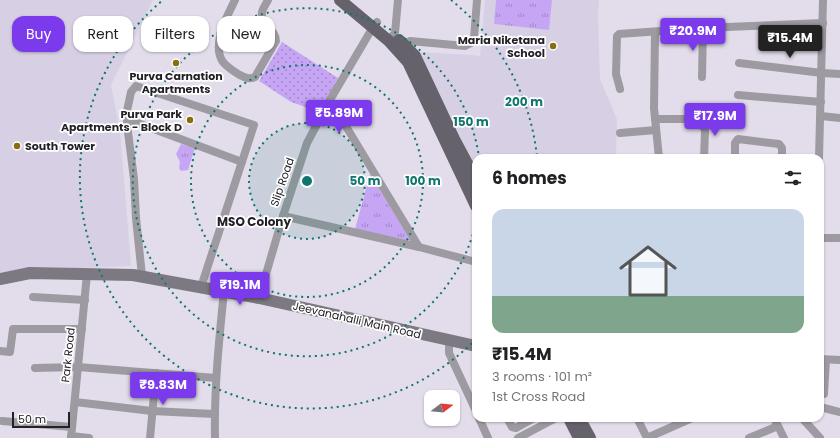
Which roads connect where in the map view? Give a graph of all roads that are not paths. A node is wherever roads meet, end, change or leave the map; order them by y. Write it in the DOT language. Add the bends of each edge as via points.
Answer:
graph roads {
  1 [pos="235,0"];
  2 [pos="268,0"];
  3 [pos="340,0"];
  4 [pos="350,0"];
  5 [pos="398,0"];
  6 [pos="477,0"];
  7 [pos="823,0"];
  8 [pos="822,24"];
  9 [pos="375,25"];
  10 [pos="703,28"];
  11 [pos="655,32"];
  12 [pos="391,38"];
  13 [pos="400,47"];
  14 [pos="739,63"];
  15 [pos="822,73"];
  16 [pos="840,74"];
  17 [pos="702,77"];
  18 [pos="620,89"];
  19 [pos="738,95"];
  20 [pos="330,100"];
  21 [pos="821,102"];
  22 [pos="821,116"];
  23 [pos="840,118"];
  24 [pos="127,119"];
  25 [pos="655,119"];
  26 [pos="656,130"];
  27 [pos="620,133"];
  28 [pos="659,154"];
  29 [pos="704,154"];
  30 [pos="735,154"];
  31 [pos="782,154"];
  32 [pos="819,154"];
  33 [pos="242,162"];
  34 [pos="472,172"];
  35 [pos="472,198"];
  36 [pos="283,216"];
  37 [pos="824,238"];
  38 [pos="840,238"];
  39 [pos="418,246"];
  40 [pos="472,261"];
  41 [pos="87,274"];
  42 [pos="142,276"];
  43 [pos="0,279"];
  44 [pos="201,287"];
  45 [pos="224,291"];
  46 [pos="34,297"];
  47 [pos="259,298"];
  48 [pos="85,300"];
  49 [pos="82,329"];
  50 [pos="449,340"];
  51 [pos="472,345"];
  52 [pos="0,351"];
  53 [pos="824,359"];
  54 [pos="840,360"];
  55 [pos="78,367"];
  56 [pos="35,368"];
  57 [pos="156,373"];
  58 [pos="216,378"];
  59 [pos="74,402"];
  60 [pos="472,402"];
  61 [pos="824,408"];
  62 [pos="152,411"];
  63 [pos="840,412"];
  64 [pos="214,414"];
  65 [pos="2,421"];
  66 [pos="481,422"];
  67 [pos="509,422"];
  68 [pos="527,422"];
  69 [pos="550,422"];
  70 [pos="578,422"];
  71 [pos="580,422"];
  72 [pos="639,422"];
  73 [pos="683,422"];
  74 [pos="776,422"];
  75 [pos="806,422"];
  76 [pos="778,426"];
  77 [pos="72,427"];
  78 [pos="532,435"];
  79 [pos="71,437"];
  80 [pos="89,438"];
  81 [pos="150,438"];
  82 [pos="215,438"];
  83 [pos="488,438"];
  84 [pos="518,438"];
  85 [pos="579,438"];
  86 [pos="590,438"];
  87 [pos="647,438"];
  88 [pos="749,438"];
  89 [pos="784,438"];
  90 [pos="820,438"];
  1 -- 2 [label="street" via="220,36 219,53 220,58 230,69 248,79 255,77 276,41 274,33 262,17"];
  3 -- 9 [label="main road"];
  4 -- 9 [label="main road"];
  5 -- 12 [label="street" via="395,33"];
  6 -- 13 [label="street" via="474,38 471,43 464,46 410,41"];
  7 -- 8 [label="street"];
  8 -- 10 [label="street"];
  8 -- 15 [label="street"];
  9 -- 12 [label="main road"];
  9 -- 20 [label="street, Slip Road"];
  10 -- 11 [label="street"];
  10 -- 17 [label="street"];
  11 -- 18 [label="street" via="617,36 616,74"];
  11 -- 25 [label="street"];
  12 -- 13 [label="main road"];
  13 -- 34 [label="main road" via="415,56"];
  13 -- 35 [label="main road"];
  14 -- 15 [label="street"];
  15 -- 16 [label="street"];
  15 -- 21 [label="street"];
  19 -- 21 [label="street"];
  20 -- 36 [label="street, Slip Road" via="308,143"];
  20 -- 39 [label="street"];
  21 -- 22 [label="street"];
  22 -- 23 [label="street"];
  22 -- 32 [label="street"];
  24 -- 33 [label="street"];
  24 -- 33 [label="street" via="126,111 131,92 136,86 254,125"];
  24 -- 42 [label="street"];
  25 -- 26 [label="street"];
  25 -- 29 [label="street" via="701,119 705,131"];
  26 -- 27 [label="street"];
  26 -- 28 [label="street"];
  30 -- 31 [label="street" via="735,143 738,139 779,144"];
  33 -- 44 [label="street"];
  36 -- 39 [label="street"];
  36 -- 47 [label="street, Slip Road"];
  37 -- 38 [label="street"];
  39 -- 40 [label="street"];
  41 -- 42 [label="street, Jeevanahalli Main Road"];
  41 -- 43 [label="street, Jeevanahalli Main Road" via="30,273"];
  41 -- 48 [label="street, Park Road"];
  42 -- 44 [label="street, Jeevanahalli Main Road"];
  44 -- 45 [label="street, Jeevanahalli Main Road"];
  45 -- 47 [label="street, Jeevanahalli Main Road"];
  45 -- 58 [label="street"];
  46 -- 48 [label="street"];
  47 -- 50 [label="street, Jeevanahalli Main Road"];
  48 -- 49 [label="street, Park Road"];
  49 -- 52 [label="street" via="13,329 10,352"];
  49 -- 55 [label="street, Park Road"];
  50 -- 51 [label="street, Jeevanahalli Main Road"];
  50 -- 60 [label="street" via="449,353"];
  53 -- 54 [label="street"];
  55 -- 56 [label="street"];
  55 -- 57 [label="street"];
  55 -- 59 [label="street, Park Road"];
  57 -- 58 [label="street"];
  57 -- 62 [label="street"];
  58 -- 64 [label="street"];
  59 -- 62 [label="street"];
  59 -- 77 [label="street, Park Road"];
  61 -- 63 [label="street"];
  62 -- 64 [label="street"];
  62 -- 81 [label="street"];
  64 -- 82 [label="street"];
  65 -- 77 [label="street"];
  66 -- 83 [label="street"];
  67 -- 68 [label="street" via="516,428"];
  69 -- 78 [label="street"];
  70 -- 85 [label="main road"];
  71 -- 86 [label="main road"];
  72 -- 87 [label="street"];
  73 -- 87 [label="street"];
  74 -- 76 [label="street"];
  75 -- 90 [label="street"];
  76 -- 88 [label="street"];
  76 -- 89 [label="street"];
  77 -- 79 [label="street, Park Road"];
  78 -- 84 [label="street"];
  79 -- 80 [label="street"];
}
